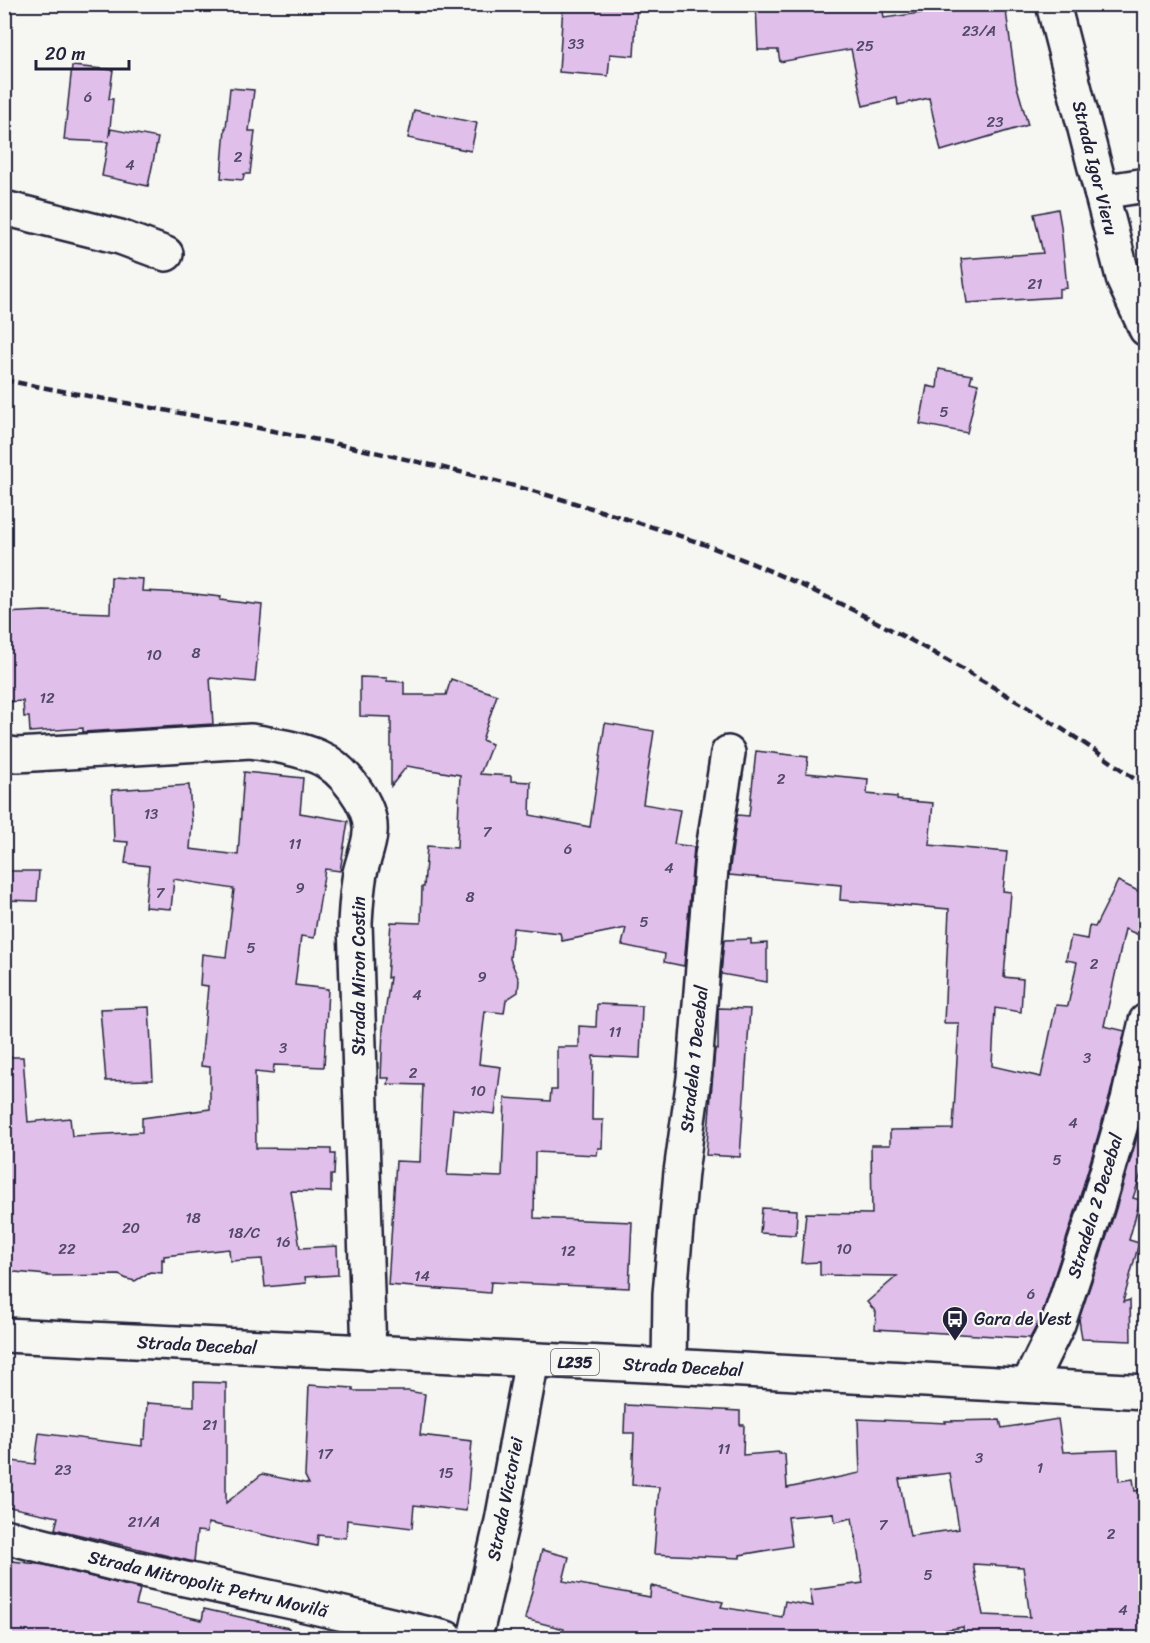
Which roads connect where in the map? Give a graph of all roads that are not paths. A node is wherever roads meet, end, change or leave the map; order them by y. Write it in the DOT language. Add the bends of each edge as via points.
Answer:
graph roads {
  1 [pos="1053,4"];
  2 [pos="1146,185"];
  3 [pos="1101,192"];
  4 [pos="4,207"];
  5 [pos="166,254"];
  6 [pos="1146,329"];
  7 [pos="4,753"];
  8 [pos="728,753"];
  9 [pos="1146,1021"];
  10 [pos="4,1335"];
  11 [pos="369,1353"];
  12 [pos="532,1360"];
  13 [pos="669,1366"];
  14 [pos="1028,1385"];
  15 [pos="1146,1392"];
  16 [pos="4,1536"];
  17 [pos="446,1638"];
  18 [pos="475,1638"];
  1 -- 3 [label="street, Strada Igor Vieru"];
  2 -- 3 [label="street"];
  3 -- 6 [label="street, Strada Igor Vieru" via="1124,281"];
  4 -- 5 [label="street" via="120,237"];
  7 -- 11 [label="street, Strada Miron Costin" via="251,741 318,757 332,764 358,792 368,813 370,831 355,923"];
  8 -- 13 [label="street, Stradela 1 Decebal" via="712,856 694,1078 681,1172 670,1294"];
  9 -- 14 [label="street, Stradela 2 Decebal" via="1097,1206 1058,1324"];
  10 -- 11 [label="street, Strada Decebal / L235"];
  11 -- 12 [label="street, Strada Decebal / L235"];
  12 -- 13 [label="street, Strada Decebal / L235"];
  12 -- 18 [label="street, Strada Victoriei"];
  13 -- 14 [label="street, Strada Decebal / L235"];
  14 -- 15 [label="street, Strada Decebal / L235"];
  16 -- 17 [label="street, Strada Mitropolit Petru Movilă"];
}
